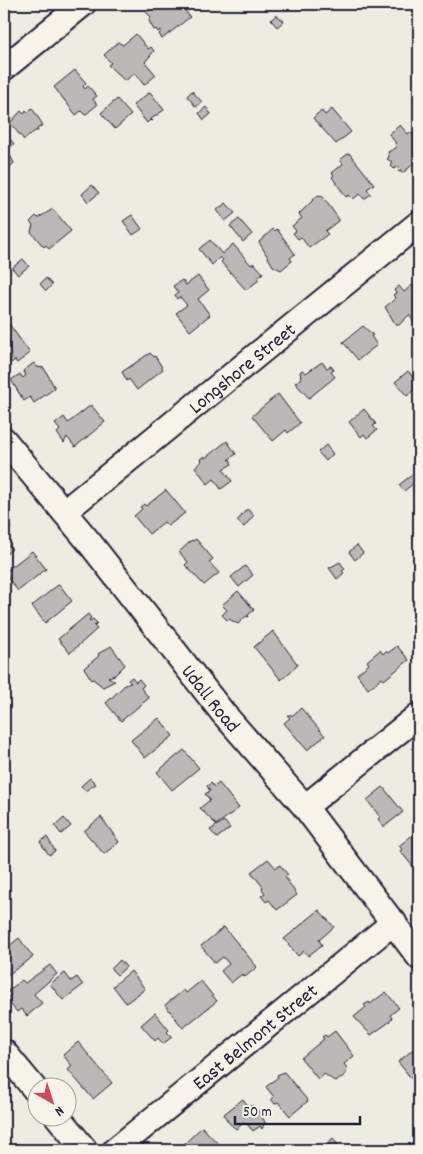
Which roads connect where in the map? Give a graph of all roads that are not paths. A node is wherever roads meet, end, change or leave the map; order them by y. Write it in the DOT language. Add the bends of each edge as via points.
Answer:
graph roads {
  1 [pos="83,4"];
  2 [pos="4,68"];
  3 [pos="419,223"];
  4 [pos="4,440"];
  5 [pos="64,512"];
  6 [pos="419,715"];
  7 [pos="305,807"];
  8 [pos="394,922"];
  9 [pos="419,957"];
  10 [pos="4,1052"];
  11 [pos="28,1081"];
  12 [pos="65,1126"];
  13 [pos="85,1150"];
  14 [pos="116,1150"];
  1 -- 2 [label="street"];
  3 -- 5 [label="street, Longshore Street"];
  4 -- 5 [label="street, Udall Road"];
  5 -- 7 [label="street, Udall Road" via="222,713"];
  6 -- 7 [label="street"];
  7 -- 8 [label="street, Udall Road"];
  8 -- 9 [label="street, Udall Road"];
  8 -- 14 [label="street, East Belmont Street"];
  10 -- 11 [label="street"];
  12 -- 13 [label="street"];
}
